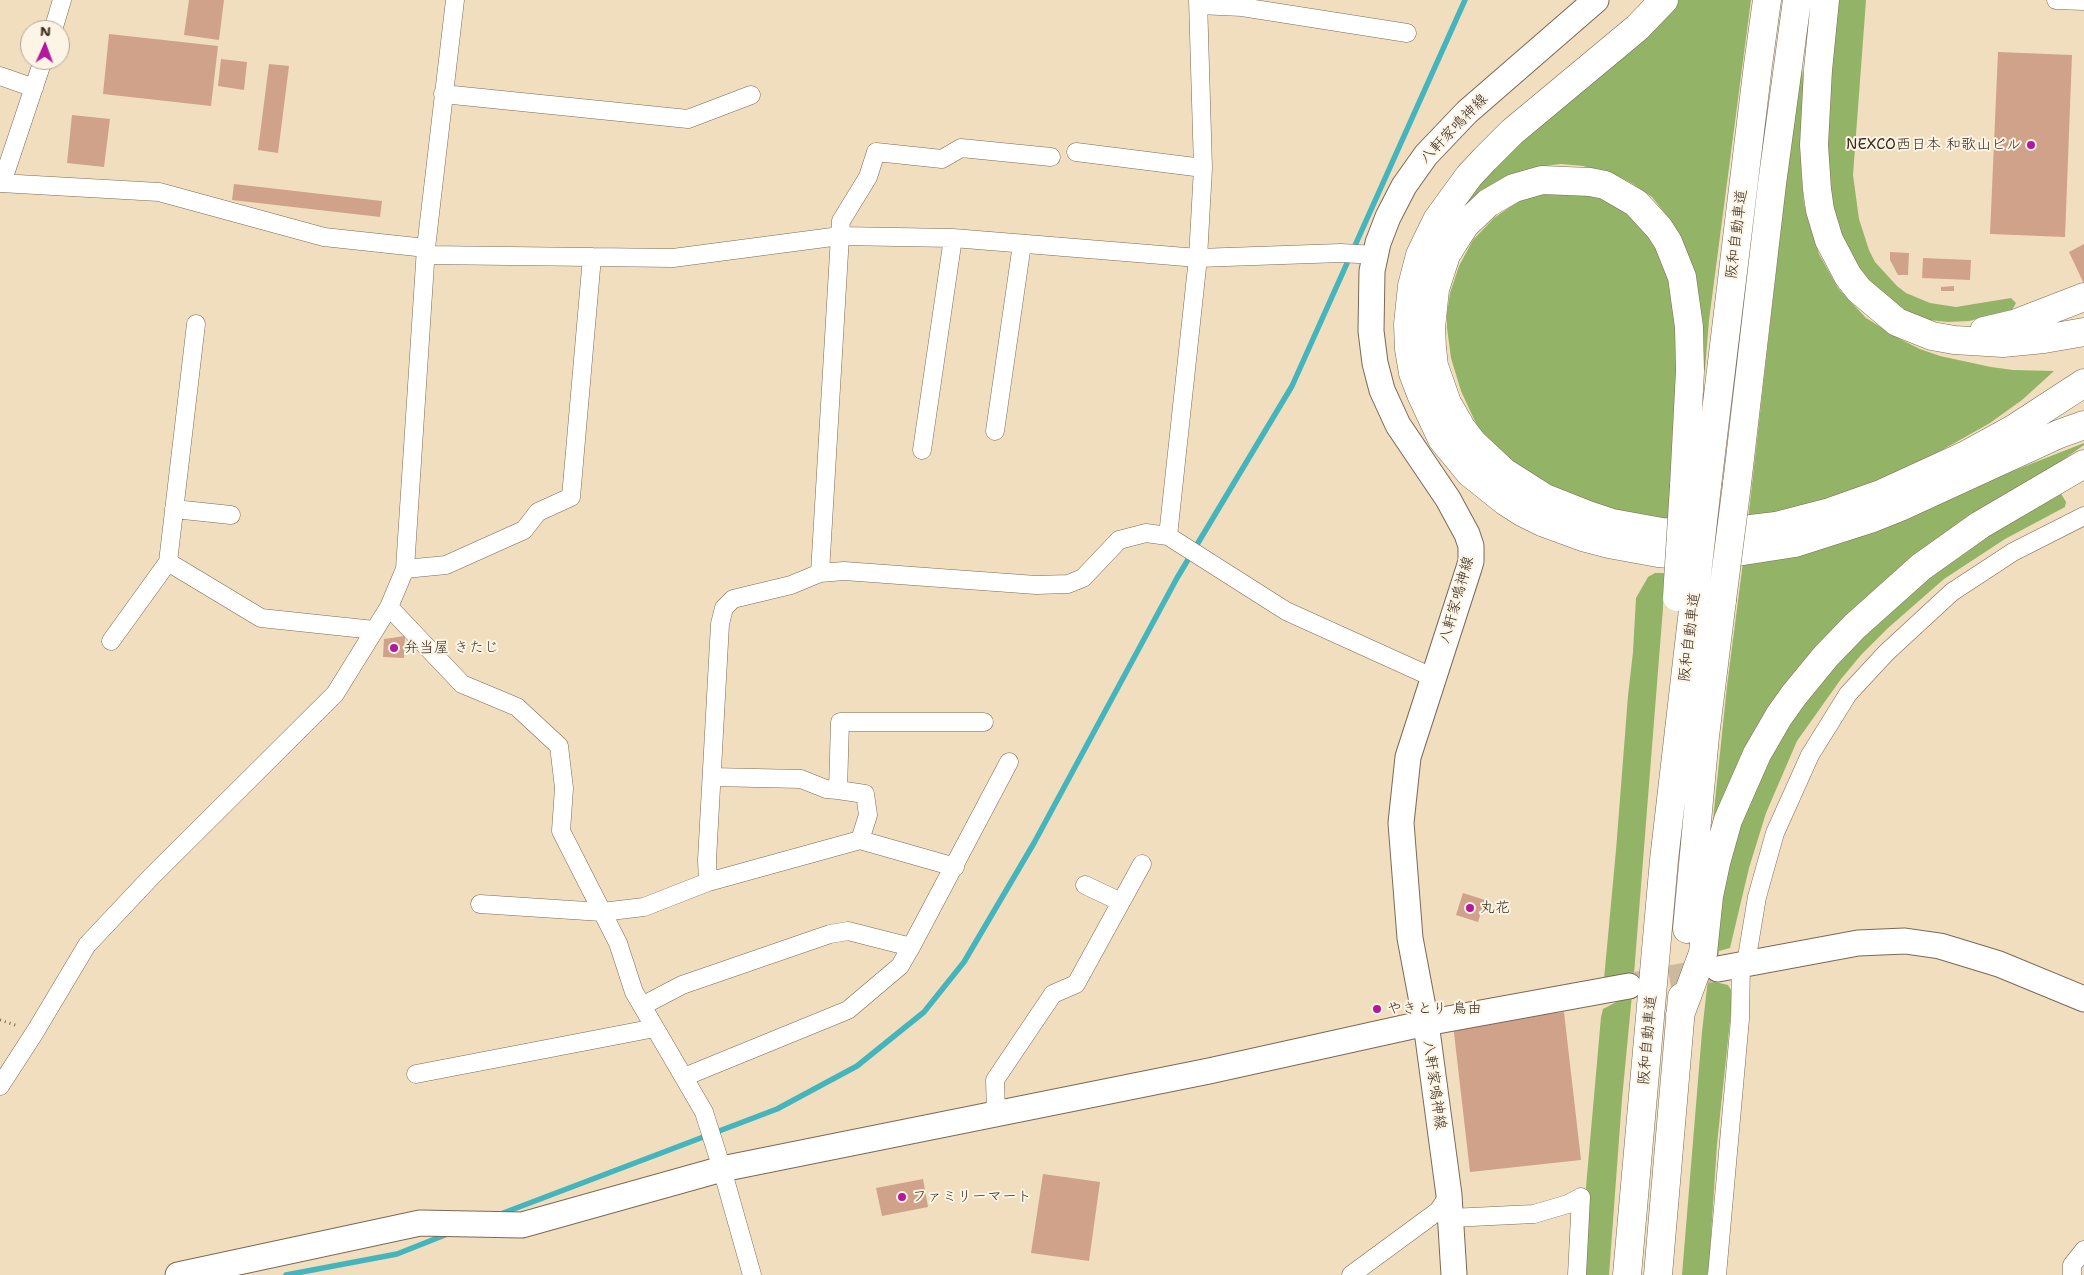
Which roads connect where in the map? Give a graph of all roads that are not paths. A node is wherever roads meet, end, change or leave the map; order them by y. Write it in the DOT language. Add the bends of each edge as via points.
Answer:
graph roads {
  1 [pos="62,0"];
  2 [pos="455,0"];
  3 [pos="1596,0"];
  4 [pos="1664,0"];
  5 [pos="1767,0"];
  6 [pos="1797,0"];
  7 [pos="1825,0"];
  8 [pos="2056,0"];
  9 [pos="2084,1"];
  10 [pos="1198,3"];
  11 [pos="56,20"];
  12 [pos="1407,33"];
  13 [pos="40,70"];
  14 [pos="0,76"];
  15 [pos="34,88"];
  16 [pos="443,94"];
  17 [pos="751,95"];
  18 [pos="1076,152"];
  19 [pos="1051,157"];
  20 [pos="1203,168"];
  21 [pos="1,183"];
  22 [pos="840,236"];
  23 [pos="953,238"];
  24 [pos="1022,244"];
  25 [pos="426,252"];
  26 [pos="1368,255"];
  27 [pos="592,257"];
  28 [pos="1198,258"];
  29 [pos="2084,297"];
  30 [pos="196,324"];
  31 [pos="1911,328"];
  32 [pos="2084,332"];
  33 [pos="2084,383"];
  34 [pos="2076,427"];
  35 [pos="995,431"];
  36 [pos="922,450"];
  37 [pos="2084,466"];
  38 [pos="1696,486"];
  39 [pos="174,508"];
  40 [pos="230,514"];
  41 [pos="2084,516"];
  42 [pos="1168,536"];
  43 [pos="168,562"];
  44 [pos="405,569"];
  45 [pos="820,573"];
  46 [pos="389,607"];
  47 [pos="374,630"];
  48 [pos="111,641"];
  49 [pos="1434,678"];
  50 [pos="984,722"];
  51 [pos="1009,762"];
  52 [pos="712,777"];
  53 [pos="838,790"];
  54 [pos="860,840"];
  55 [pos="1142,864"];
  56 [pos="955,867"];
  57 [pos="708,882"];
  58 [pos="1085,885"];
  59 [pos="1121,902"];
  60 [pos="480,904"];
  61 [pos="602,912"];
  62 [pos="911,947"];
  63 [pos="1735,965"];
  64 [pos="1628,986"];
  65 [pos="2084,999"];
  66 [pos="642,1006"];
  67 [pos="1680,1015"];
  68 [pos="1426,1023"];
  69 [pos="656,1028"];
  70 [pos="416,1074"];
  71 [pos="684,1077"];
  72 [pos="0,1086"];
  73 [pos="996,1113"];
  74 [pos="722,1169"];
  75 [pos="1449,1207"];
  76 [pos="2084,1250"];
  77 [pos="178,1275"];
  78 [pos="752,1275"];
  79 [pos="1351,1275"];
  80 [pos="1454,1275"];
  81 [pos="1577,1275"];
  82 [pos="1627,1275"];
  83 [pos="1658,1275"];
  84 [pos="1717,1275"];
  85 [pos="2072,1275"];
  1 -- 11 [label="street"];
  2 -- 16 [label="street"];
  3 -- 26 [label="street, 八軒家鳴神線" via="1467,112 1431,150 1414,170"];
  4 -- 34 [label="highway" via="1637,28 1512,132 1485,159 1437,220 1420,255 1412,286 1408,324 1413,373 1442,440 1470,473 1505,501 1562,530 1634,549 1704,555 1795,543 1870,519"];
  5 -- 38 [label="highway, 阪和自動車道"];
  6 -- 67 [label="highway, 阪和自動車道, bridge" via="1722,600"];
  7 -- 31 [label="highway" via="1814,145 1822,218 1837,257 1858,290 1883,312"];
  8 -- 9 [label="street"];
  10 -- 12 [label="street"];
  10 -- 20 [label="street"];
  13 -- 15 [label="street"];
  14 -- 15 [label="street"];
  15 -- 21 [label="street"];
  16 -- 17 [label="street" via="688,119"];
  16 -- 25 [label="street"];
  18 -- 20 [label="street"];
  19 -- 22 [label="street" via="961,148 942,159 876,152 868,177 841,221"];
  20 -- 28 [label="street"];
  21 -- 25 [label="street" via="159,192 324,237"];
  22 -- 23 [label="street"];
  22 -- 27 [label="street" via="673,258"];
  22 -- 45 [label="street"];
  23 -- 24 [label="street"];
  23 -- 36 [label="street"];
  24 -- 28 [label="street"];
  24 -- 35 [label="street"];
  25 -- 27 [label="street"];
  25 -- 44 [label="street"];
  26 -- 28 [label="street"];
  26 -- 49 [label="street, 八軒家鳴神線" via="1372,271 1372,331 1382,390 1398,425 1448,498 1471,546 1471,561"];
  27 -- 44 [label="street" via="571,497 538,512 524,530 446,565"];
  28 -- 42 [label="street"];
  29 -- 31 [label="highway" via="2041,315 1989,330 1955,335"];
  30 -- 39 [label="street"];
  31 -- 32 [label="highway" via="1954,340 2003,343"];
  33 -- 38 [label="highway" via="1966,455 1881,494 1830,512 1776,526 1708,534 1662,532 1612,523 1545,498 1504,472 1473,443 1447,403 1434,366 1432,348 1435,289 1446,255 1454,242 1465,225 1488,203 1514,188 1542,180 1574,179 1605,185 1636,203 1659,228 1668,242 1686,294"];
  37 -- 67 [label="highway" via="1960,538 1898,586 1826,656 1779,716 1748,771 1728,820 1709,896 1703,953"];
  38 -- 82 [label="highway, 阪和自動車道, bridge"];
  39 -- 40 [label="street"];
  39 -- 43 [label="street"];
  41 -- 63 [label="street" via="2013,552 1952,592 1886,653 1848,694 1810,755 1775,833"];
  42 -- 45 [label="street" via="1146,533 1119,540 1083,578 1068,584 1036,585 844,571"];
  42 -- 49 [label="street" via="1286,611"];
  43 -- 47 [label="street" via="261,618"];
  43 -- 48 [label="street"];
  44 -- 46 [label="street"];
  45 -- 52 [label="street" via="791,585 733,599 724,608 720,624"];
  46 -- 47 [label="street"];
  46 -- 61 [label="street" via="462,684 517,707 559,746 564,788 561,831"];
  47 -- 72 [label="street" via="334,694 87,945"];
  49 -- 68 [label="street, 八軒家鳴神線" via="1408,757 1401,823 1410,938"];
  50 -- 53 [label="street" via="840,722"];
  51 -- 56 [label="street"];
  52 -- 53 [label="street" via="801,779"];
  52 -- 57 [label="street"];
  53 -- 54 [label="street" via="864,794 868,815"];
  54 -- 56 [label="street"];
  54 -- 57 [label="street"];
  55 -- 59 [label="street"];
  56 -- 62 [label="street"];
  57 -- 61 [label="street" via="644,907"];
  58 -- 59 [label="street"];
  59 -- 73 [label="street" via="1076,984 1053,994 995,1080"];
  60 -- 61 [label="street"];
  61 -- 66 [label="street" via="618,943"];
  62 -- 66 [label="street" via="848,931 830,934 682,985"];
  62 -- 71 [label="street" via="900,966 848,1010"];
  63 -- 65 [label="street" via="1858,943 1905,941 1940,946 1999,964"];
  63 -- 84 [label="street" via="1740,1019"];
  64 -- 68 [label="street"];
  66 -- 69 [label="street"];
  67 -- 83 [label="highway, 阪和自動車道"];
  68 -- 73 [label="street" via="1209,1071"];
  68 -- 75 [label="street, 八軒家鳴神線"];
  69 -- 70 [label="street"];
  69 -- 71 [label="street"];
  71 -- 74 [label="street" via="704,1112"];
  73 -- 74 [label="street"];
  74 -- 77 [label="street" via="522,1225 420,1223"];
  74 -- 78 [label="street"];
  75 -- 79 [label="street" via="1438,1211"];
  75 -- 80 [label="street, 八軒家鳴神線"];
  75 -- 81 [label="street" via="1534,1214 1564,1206 1581,1197"];
  76 -- 85 [label="street" via="2072,1265"];
}
